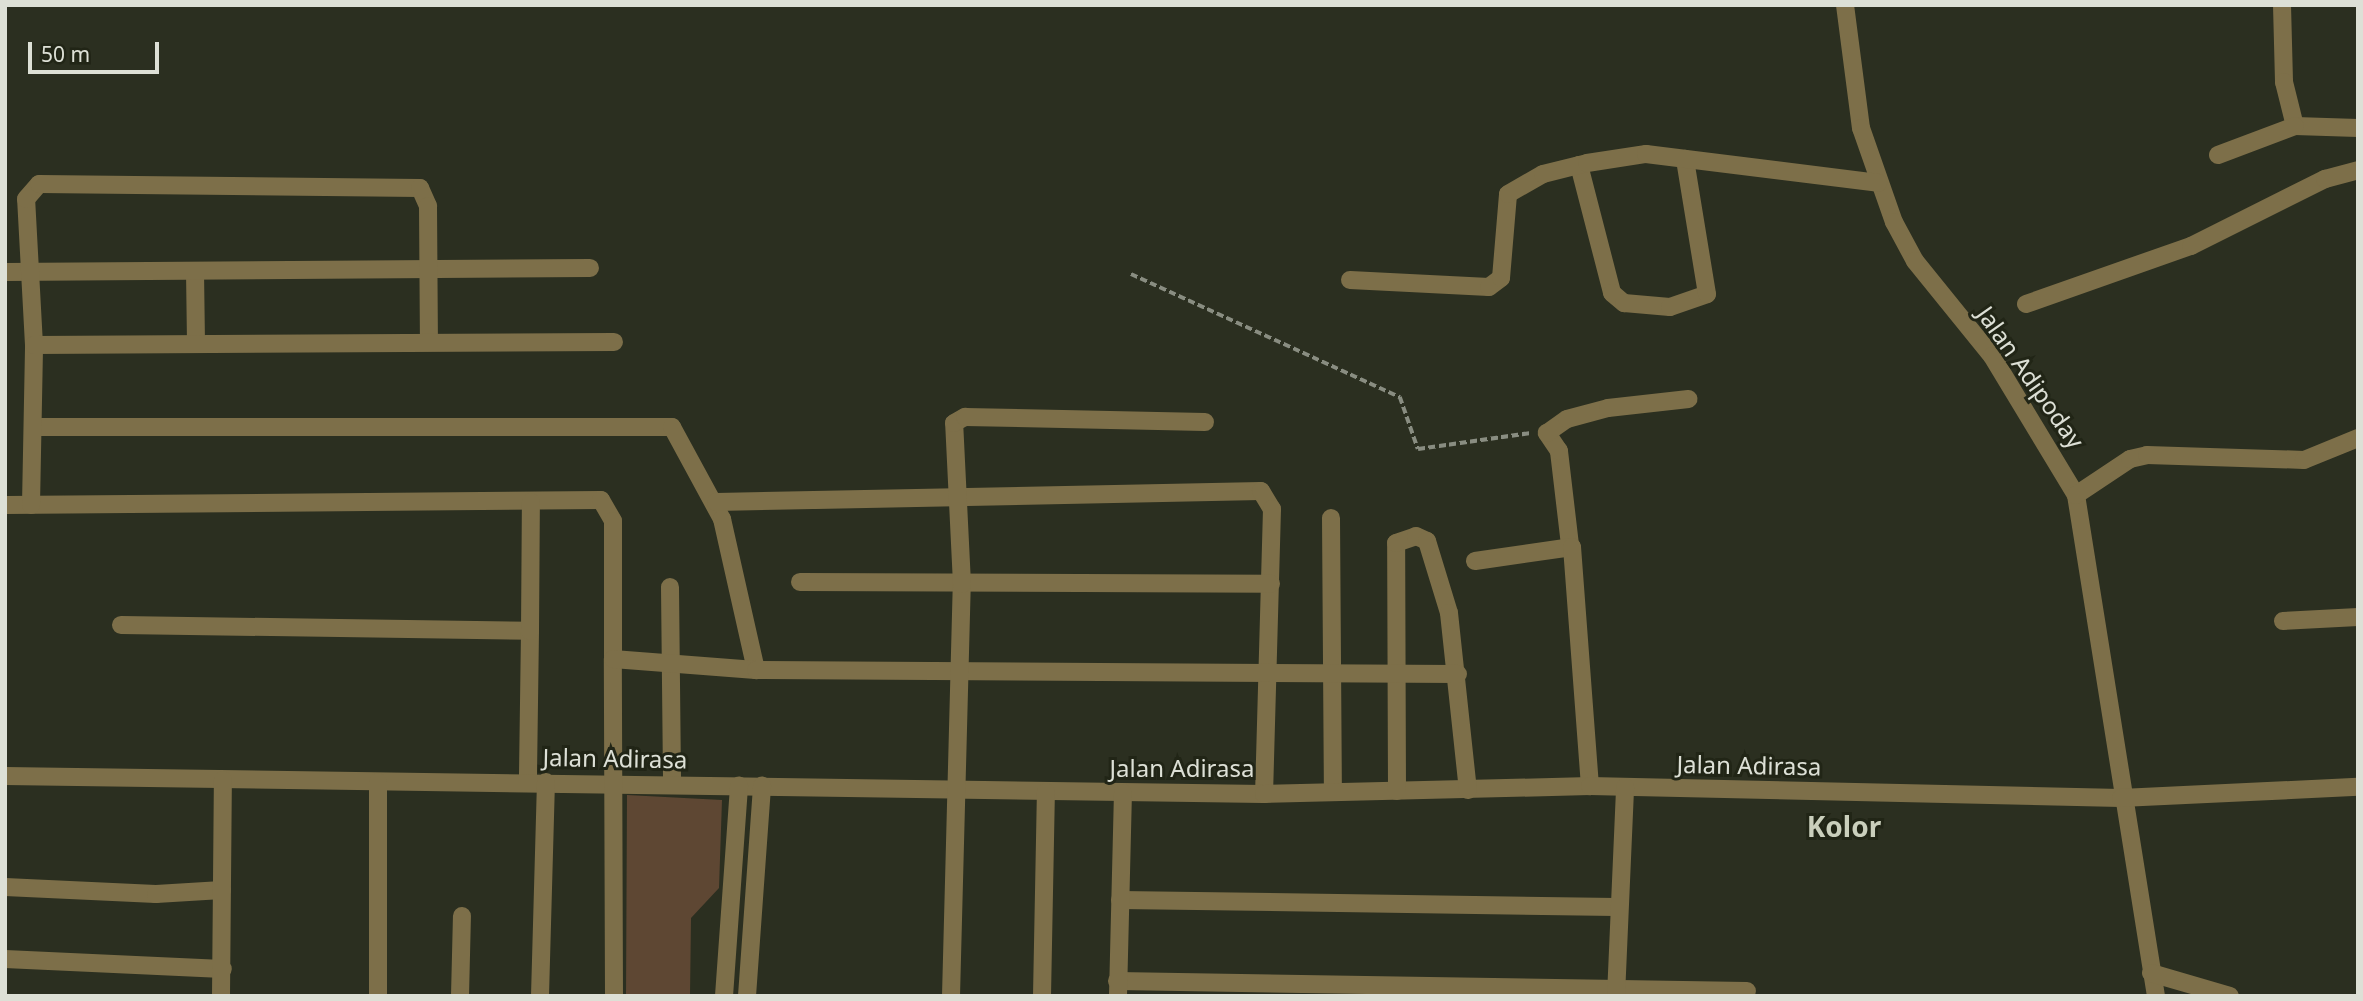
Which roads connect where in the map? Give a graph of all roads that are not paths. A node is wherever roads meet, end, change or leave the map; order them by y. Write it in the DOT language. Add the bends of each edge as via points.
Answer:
graph roads {
  1 [pos="1844,5"];
  2 [pos="2282,5"];
  3 [pos="2295,126"];
  4 [pos="2358,128"];
  5 [pos="2218,155"];
  6 [pos="1685,159"];
  7 [pos="1579,165"];
  8 [pos="2358,170"];
  9 [pos="1878,183"];
  10 [pos="590,268"];
  11 [pos="195,271"];
  12 [pos="430,271"];
  13 [pos="5,272"];
  14 [pos="30,272"];
  15 [pos="1350,280"];
  16 [pos="2026,304"];
  17 [pos="196,340"];
  18 [pos="429,342"];
  19 [pos="614,342"];
  20 [pos="34,345"];
  21 [pos="1688,400"];
  22 [pos="1205,422"];
  23 [pos="34,426"];
  24 [pos="2358,438"];
  25 [pos="2077,495"];
  26 [pos="956,497"];
  27 [pos="531,502"];
  28 [pos="716,502"];
  29 [pos="5,505"];
  30 [pos="31,505"];
  31 [pos="1331,518"];
  32 [pos="1570,545"];
  33 [pos="1475,561"];
  34 [pos="800,582"];
  35 [pos="962,584"];
  36 [pos="1271,584"];
  37 [pos="670,587"];
  38 [pos="2358,617"];
  39 [pos="2283,621"];
  40 [pos="121,625"];
  41 [pos="530,631"];
  42 [pos="613,659"];
  43 [pos="674,666"];
  44 [pos="1267,668"];
  45 [pos="756,670"];
  46 [pos="1334,670"];
  47 [pos="957,671"];
  48 [pos="1396,672"];
  49 [pos="1458,674"];
  50 [pos="5,776"];
  51 [pos="223,780"];
  52 [pos="378,782"];
  53 [pos="537,782"];
  54 [pos="672,784"];
  55 [pos="614,785"];
  56 [pos="739,786"];
  57 [pos="762,786"];
  58 [pos="1590,786"];
  59 [pos="1625,787"];
  60 [pos="2358,787"];
  61 [pos="957,789"];
  62 [pos="1333,790"];
  63 [pos="1397,790"];
  64 [pos="1468,790"];
  65 [pos="1046,792"];
  66 [pos="1123,793"];
  67 [pos="1264,794"];
  68 [pos="2121,798"];
  69 [pos="5,887"];
  70 [pos="222,890"];
  71 [pos="1120,900"];
  72 [pos="1616,907"];
  73 [pos="462,916"];
  74 [pos="5,959"];
  75 [pos="223,969"];
  76 [pos="2151,973"];
  77 [pos="1117,988"];
  78 [pos="1299,990"];
  79 [pos="1747,991"];
  80 [pos="1616,994"];
  81 [pos="221,996"];
  82 [pos="378,996"];
  83 [pos="460,996"];
  84 [pos="540,996"];
  85 [pos="614,996"];
  86 [pos="724,996"];
  87 [pos="747,996"];
  88 [pos="951,996"];
  89 [pos="1042,996"];
  90 [pos="2156,996"];
  91 [pos="2230,996"];
  1 -- 9 [label="street, Jalan Adipoday" via="1853,92"];
  2 -- 3 [label="street" via="2284,82"];
  3 -- 4 [label="street"];
  3 -- 5 [label="street"];
  6 -- 7 [label="street" via="1646,154"];
  6 -- 7 [label="street" via="1707,294 1670,307 1624,303 1612,293"];
  6 -- 9 [label="street"];
  7 -- 15 [label="street" via="1543,174 1508,194 1501,278 1489,287"];
  8 -- 16 [label="street" via="2325,179 2191,246"];
  9 -- 25 [label="street, Jalan Adipoday" via="1916,261 1992,356 2064,465"];
  10 -- 12 [label="street"];
  11 -- 12 [label="street"];
  11 -- 14 [label="street"];
  11 -- 17 [label="street"];
  12 -- 14 [label="street" via="426,196 420,188 39,184 26,199"];
  12 -- 18 [label="street"];
  13 -- 14 [label="street"];
  14 -- 20 [label="street"];
  17 -- 18 [label="street"];
  17 -- 20 [label="street"];
  18 -- 19 [label="street"];
  20 -- 23 [label="street"];
  21 -- 32 [label="street" via="1608,408 1567,419 1547,433 1560,460"];
  22 -- 26 [label="street" via="959,418"];
  23 -- 28 [label="street" via="667,426 676,429"];
  23 -- 30 [label="street"];
  24 -- 25 [label="street" via="2304,460 2147,455 2130,459"];
  25 -- 68 [label="street, Jalan Adipoday"];
  26 -- 28 [label="street"];
  26 -- 35 [label="street"];
  26 -- 36 [label="street" via="1261,491 1272,504"];
  27 -- 30 [label="street"];
  27 -- 41 [label="street"];
  27 -- 42 [label="street" via="608,505"];
  28 -- 45 [label="street"];
  29 -- 30 [label="street"];
  31 -- 46 [label="street"];
  32 -- 33 [label="street"];
  32 -- 58 [label="street"];
  34 -- 35 [label="street"];
  35 -- 36 [label="street"];
  35 -- 47 [label="street"];
  36 -- 44 [label="street"];
  37 -- 43 [label="street"];
  38 -- 39 [label="street"];
  40 -- 41 [label="street"];
  41 -- 53 [label="street"];
  42 -- 43 [label="street"];
  42 -- 55 [label="street"];
  43 -- 45 [label="street"];
  43 -- 54 [label="street"];
  44 -- 46 [label="street"];
  44 -- 47 [label="street"];
  44 -- 67 [label="street"];
  45 -- 47 [label="street"];
  46 -- 48 [label="street"];
  46 -- 62 [label="street"];
  47 -- 61 [label="street"];
  48 -- 49 [label="street"];
  48 -- 49 [label="street" via="1396,543 1416,536 1427,541 1437,567"];
  48 -- 63 [label="street"];
  49 -- 64 [label="street"];
  50 -- 51 [label="street, Jalan Adirasa"];
  51 -- 52 [label="street, Jalan Adirasa"];
  51 -- 70 [label="street"];
  52 -- 53 [label="street, Jalan Adirasa"];
  52 -- 82 [label="street"];
  53 -- 55 [label="street, Jalan Adirasa"];
  53 -- 84 [label="street"];
  54 -- 55 [label="street, Jalan Adirasa"];
  54 -- 56 [label="street, Jalan Adirasa"];
  55 -- 85 [label="street"];
  56 -- 57 [label="street, Jalan Adirasa"];
  56 -- 86 [label="street"];
  57 -- 61 [label="street, Jalan Adirasa"];
  57 -- 87 [label="street"];
  58 -- 59 [label="street, Jalan Adirasa"];
  58 -- 64 [label="street, Jalan Adirasa"];
  59 -- 68 [label="street, Jalan Adirasa"];
  59 -- 72 [label="street"];
  60 -- 68 [label="street, Jalan Adirasa"];
  61 -- 65 [label="street, Jalan Adirasa"];
  61 -- 88 [label="street"];
  62 -- 63 [label="street, Jalan Adirasa"];
  62 -- 67 [label="street, Jalan Adirasa"];
  63 -- 64 [label="street, Jalan Adirasa"];
  65 -- 66 [label="street, Jalan Adirasa"];
  65 -- 89 [label="street"];
  66 -- 67 [label="street, Jalan Adirasa"];
  66 -- 71 [label="street"];
  68 -- 76 [label="street, Jalan Adipoday"];
  69 -- 70 [label="street" via="156,894"];
  70 -- 75 [label="street"];
  71 -- 72 [label="street"];
  71 -- 77 [label="street"];
  72 -- 80 [label="street"];
  73 -- 83 [label="street"];
  74 -- 75 [label="street"];
  75 -- 81 [label="street"];
  76 -- 90 [label="street, Jalan Adipoday"];
  76 -- 91 [label="street"];
  77 -- 78 [label="street"];
  78 -- 80 [label="street"];
  79 -- 80 [label="street"];
}
